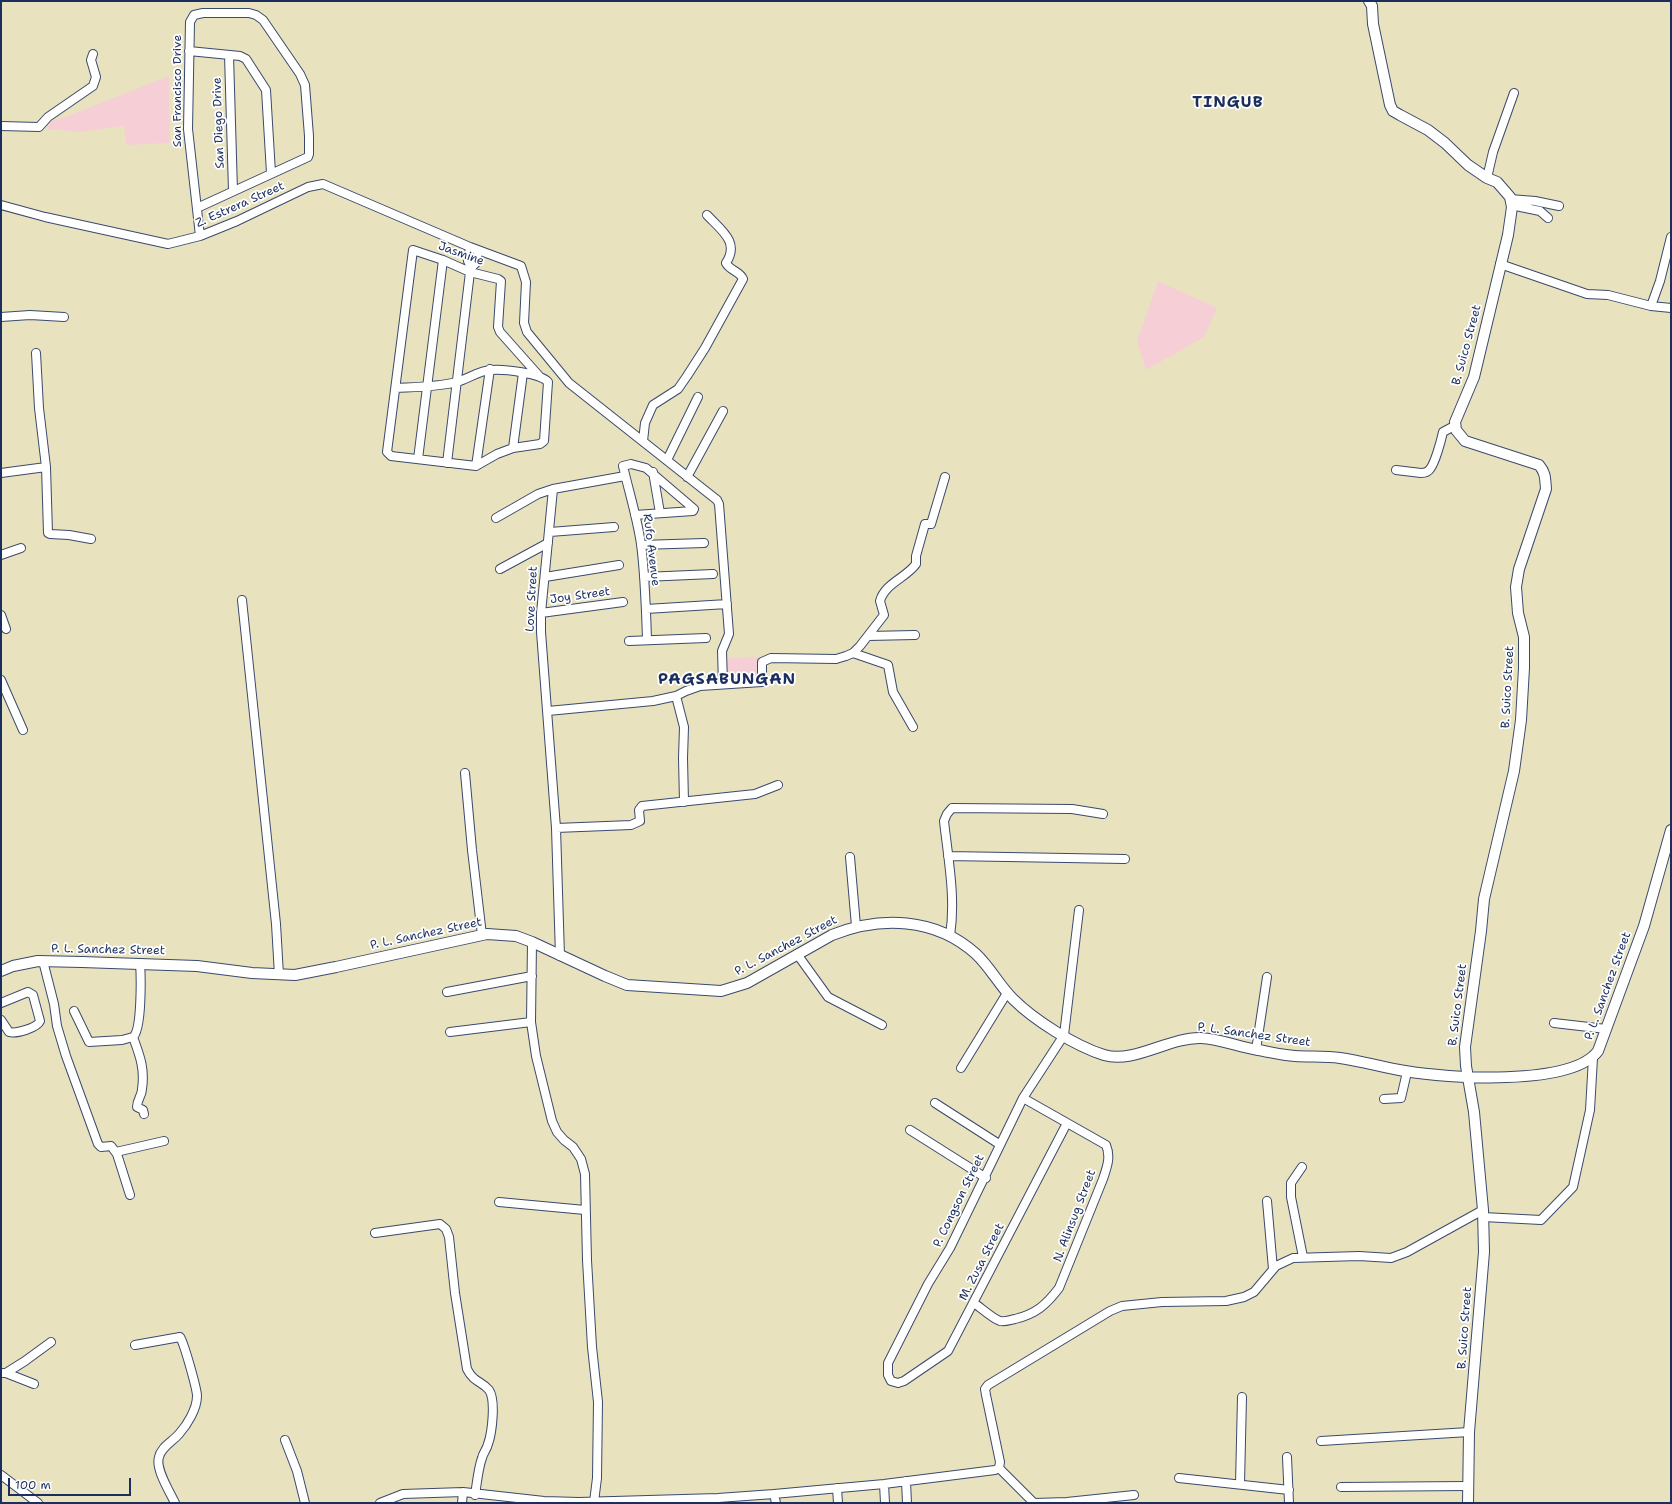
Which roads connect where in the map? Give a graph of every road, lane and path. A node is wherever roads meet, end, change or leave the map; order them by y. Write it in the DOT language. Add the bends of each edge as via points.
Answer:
graph roads {
  1 [pos="1369,1"];
  2 [pos="189,51"];
  3 [pos="93,54"];
  4 [pos="229,55"];
  5 [pos="1514,93"];
  6 [pos="1,126"];
  7 [pos="271,174"];
  8 [pos="1487,178"];
  9 [pos="233,191"];
  10 [pos="1511,202"];
  11 [pos="1,206"];
  12 [pos="1558,206"];
  13 [pos="196,208"];
  14 [pos="707,215"];
  15 [pos="1548,218"];
  16 [pos="200,236"];
  17 [pos="1671,237"];
  18 [pos="474,249"];
  19 [pos="443,260"];
  20 [pos="1500,264"];
  21 [pos="471,270"];
  22 [pos="1651,306"];
  23 [pos="1671,308"];
  24 [pos="1,317"];
  25 [pos="64,317"];
  26 [pos="36,353"];
  27 [pos="490,369"];
  28 [pos="523,373"];
  29 [pos="540,377"];
  30 [pos="457,382"];
  31 [pos="427,387"];
  32 [pos="396,388"];
  33 [pos="698,397"];
  34 [pos="723,411"];
  35 [pos="1456,425"];
  36 [pos="643,441"];
  37 [pos="512,448"];
  38 [pos="418,459"];
  39 [pos="666,460"];
  40 [pos="447,463"];
  41 [pos="476,466"];
  42 [pos="46,467"];
  43 [pos="1396,470"];
  44 [pos="653,472"];
  45 [pos="1,473"];
  46 [pos="625,476"];
  47 [pos="687,477"];
  48 [pos="945,477"];
  49 [pos="553,488"];
  50 [pos="660,513"];
  51 [pos="636,515"];
  52 [pos="496,518"];
  53 [pos="614,527"];
  54 [pos="550,532"];
  55 [pos="91,540"];
  56 [pos="548,543"];
  57 [pos="704,543"];
  58 [pos="641,545"];
  59 [pos="21,548"];
  60 [pos="1,555"];
  61 [pos="619,566"];
  62 [pos="500,569"];
  63 [pos="713,574"];
  64 [pos="545,577"];
  65 [pos="644,577"];
  66 [pos="242,600"];
  67 [pos="623,602"];
  68 [pos="727,604"];
  69 [pos="646,609"];
  70 [pos="541,613"];
  71 [pos="1,615"];
  72 [pos="6,629"];
  73 [pos="915,635"];
  74 [pos="868,636"];
  75 [pos="706,638"];
  76 [pos="647,639"];
  77 [pos="629,641"];
  78 [pos="853,653"];
  79 [pos="1,680"];
  80 [pos="723,684"];
  81 [pos="676,696"];
  82 [pos="548,711"];
  83 [pos="913,727"];
  84 [pos="23,730"];
  85 [pos="465,773"];
  86 [pos="778,785"];
  87 [pos="684,802"];
  88 [pos="1103,814"];
  89 [pos="556,828"];
  90 [pos="1671,830"];
  91 [pos="948,856"];
  92 [pos="850,857"];
  93 [pos="1125,859"];
  94 [pos="1079,910"];
  95 [pos="856,926"];
  96 [pos="482,935"];
  97 [pos="950,936"];
  98 [pos="532,942"];
  99 [pos="797,954"];
  100 [pos="560,956"];
  101 [pos="44,961"];
  102 [pos="140,963"];
  103 [pos="1,971"];
  104 [pos="279,975"];
  105 [pos="532,976"];
  106 [pos="1266,977"];
  107 [pos="447,992"];
  108 [pos="1007,993"];
  109 [pos="1,1003"];
  110 [pos="74,1011"];
  111 [pos="1,1020"];
  112 [pos="531,1022"];
  113 [pos="1554,1023"];
  114 [pos="882,1025"];
  115 [pos="1606,1029"];
  116 [pos="450,1032"];
  117 [pos="1064,1035"];
  118 [pos="133,1037"];
  119 [pos="1256,1050"];
  120 [pos="1593,1058"];
  121 [pos="961,1068"];
  122 [pos="1406,1072"];
  123 [pos="1467,1078"];
  124 [pos="1023,1098"];
  125 [pos="1384,1099"];
  126 [pos="936,1103"];
  127 [pos="144,1114"];
  128 [pos="1068,1123"];
  129 [pos="910,1130"];
  130 [pos="164,1141"];
  131 [pos="999,1144"];
  132 [pos="116,1152"];
  133 [pos="1302,1167"];
  134 [pos="986,1178"];
  135 [pos="130,1195"];
  136 [pos="1267,1201"];
  137 [pos="499,1202"];
  138 [pos="585,1210"];
  139 [pos="1483,1213"];
  140 [pos="375,1233"];
  141 [pos="1303,1257"];
  142 [pos="1273,1270"];
  143 [pos="974,1303"];
  144 [pos="51,1342"];
  145 [pos="135,1345"];
  146 [pos="3,1373"];
  147 [pos="891,1381"];
  148 [pos="34,1384"];
  149 [pos="1242,1397"];
  150 [pos="1470,1432"];
  151 [pos="285,1440"];
  152 [pos="1321,1441"];
  153 [pos="1287,1457"];
  154 [pos="999,1468"];
  155 [pos="1,1475"];
  156 [pos="1179,1478"];
  157 [pos="906,1481"];
  158 [pos="884,1484"];
  159 [pos="1240,1484"];
  160 [pos="1467,1486"];
  161 [pos="1341,1487"];
  162 [pos="837,1488"];
  163 [pos="1289,1490"];
  164 [pos="464,1492"];
  165 [pos="475,1495"];
  166 [pos="1134,1495"];
  167 [pos="775,1499"];
  168 [pos="718,1500"];
  169 [pos="544,1502"];
  170 [pos="594,1502"];
  171 [pos="38,1503"];
  172 [pos="175,1503"];
  173 [pos="305,1503"];
  174 [pos="380,1503"];
  175 [pos="462,1503"];
  176 [pos="838,1503"];
  177 [pos="885,1503"];
  178 [pos="907,1503"];
  179 [pos="1051,1503"];
  180 [pos="1290,1503"];
  181 [pos="1468,1503"];
  1 -- 8 [label="street" via="1390,105 1394,111 1428,130"];
  2 -- 4 [label="street"];
  2 -- 7 [label="street, San Francisco Drive" via="190,22 194,15 249,14 260,17 303,80 309,129 308,157"];
  2 -- 13 [label="street, San Francisco Drive" via="188,129"];
  3 -- 6 [label="street" via="91,60 96,77 89,90 48,117 39,127"];
  4 -- 7 [label="street" via="246,59 266,90"];
  4 -- 9 [label="street, San Diego Drive"];
  5 -- 8 [label="street" via="1493,152"];
  7 -- 9 [label="street"];
  8 -- 10 [label="street" via="1497,182"];
  9 -- 13 [label="street"];
  10 -- 12 [label="street" via="1535,201"];
  10 -- 15 [label="street" via="1540,211"];
  10 -- 20 [label="street, B. Suico Street" via="1508,235"];
  11 -- 16 [label="street, Z. Estrera Street" via="168,244"];
  13 -- 16 [label="street, San Francisco Drive"];
  14 -- 36 [label="street" via="729,240 732,249 727,266 743,279 687,376 678,388 653,405 645,423"];
  16 -- 18 [label="street, Z. Estrera Street" via="237,222 308,187 323,184"];
  17 -- 22 [label="street"];
  18 -- 21 [label="street" via="468,261"];
  18 -- 36 [label="street, Z. Estrera Street" via="521,266 526,282 524,323 527,332 569,383"];
  19 -- 21 [label="street, Jasmine"];
  19 -- 31 [label="street"];
  19 -- 32 [label="street, Jasmine" via="413,250"];
  20 -- 22 [label="street" via="1587,294 1608,295"];
  20 -- 35 [label="street, B. Suico Street" via="1474,377"];
  21 -- 29 [label="street, Jasmine" via="501,281 498,327 500,332"];
  21 -- 30 [label="street"];
  22 -- 23 [label="street"];
  24 -- 25 [label="street"];
  26 -- 42 [label="street"];
  27 -- 28 [label="street"];
  27 -- 30 [label="street"];
  27 -- 41 [label="street"];
  28 -- 29 [label="street"];
  28 -- 37 [label="street"];
  29 -- 37 [label="street" via="548,382 544,441 540,444"];
  30 -- 31 [label="street"];
  30 -- 40 [label="street"];
  31 -- 32 [label="street"];
  31 -- 38 [label="street"];
  32 -- 38 [label="street" via="387,452 391,456"];
  33 -- 39 [label="street"];
  34 -- 47 [label="street"];
  35 -- 43 [label="street" via="1443,432 1430,470 1425,473"];
  35 -- 123 [label="street, B. Suico Street" via="1465,441 1539,465 1545,472 1546,489 1519,569 1516,587 1518,613 1524,637 1521,720 1514,771 1484,898 1465,1047"];
  36 -- 39 [label="street"];
  37 -- 41 [label="street"];
  38 -- 40 [label="street"];
  39 -- 47 [label="street"];
  40 -- 41 [label="street"];
  42 -- 45 [label="street"];
  42 -- 55 [label="street" via="48,533"];
  44 -- 46 [label="street, Rufo Avenue" via="631,464 623,466"];
  44 -- 50 [label="street"];
  44 -- 50 [label="street" via="693,508 693,511"];
  46 -- 49 [label="street"];
  46 -- 51 [label="street, Rufo Avenue"];
  47 -- 68 [label="street" via="719,504"];
  48 -- 74 [label="street" via="932,521 925,524 916,564 884,592 880,601 884,615"];
  49 -- 52 [label="street"];
  49 -- 54 [label="street, Love Street"];
  50 -- 51 [label="street"];
  51 -- 58 [label="street, Rufo Avenue"];
  53 -- 54 [label="street"];
  54 -- 56 [label="street, Love Street"];
  56 -- 62 [label="street"];
  56 -- 64 [label="street, Love Street"];
  57 -- 58 [label="street"];
  58 -- 65 [label="street, Rufo Avenue"];
  59 -- 60 [label="street"];
  61 -- 64 [label="street"];
  63 -- 65 [label="street"];
  64 -- 70 [label="street, Love Street"];
  65 -- 69 [label="street, Rufo Avenue"];
  66 -- 104 [label="street" via="276,924"];
  67 -- 70 [label="street, Joy Street"];
  68 -- 69 [label="street"];
  68 -- 80 [label="street" via="729,634 722,651"];
  69 -- 76 [label="street, Rufo Avenue"];
  70 -- 82 [label="street, Love Street"];
  71 -- 72 [label="street"];
  73 -- 74 [label="street"];
  74 -- 78 [label="street"];
  75 -- 76 [label="street"];
  76 -- 77 [label="street"];
  78 -- 80 [label="street" via="836,659 771,658 762,662 762,682"];
  78 -- 83 [label="street" via="888,666 893,692"];
  79 -- 84 [label="street"];
  80 -- 81 [label="street" via="700,686"];
  81 -- 82 [label="street" via="653,701"];
  81 -- 87 [label="street" via="684,727"];
  82 -- 89 [label="street, Love Street"];
  85 -- 96 [label="street"];
  86 -- 87 [label="street" via="755,794"];
  87 -- 89 [label="street" via="641,807 640,821 631,825"];
  88 -- 91 [label="street" via="1072,809 952,808 944,821"];
  89 -- 100 [label="street, Love Street"];
  90 -- 115 [label="street, P. L. Sanchez Street" via="1644,926"];
  91 -- 93 [label="street"];
  91 -- 97 [label="street" via="952,900"];
  92 -- 95 [label="street"];
  94 -- 117 [label="street"];
  95 -- 97 [label="street, P. L. Sanchez Street" via="881,923 913,924"];
  95 -- 99 [label="street, P. L. Sanchez Street" via="832,935"];
  96 -- 98 [label="street, P. L. Sanchez Street" via="503,934"];
  96 -- 104 [label="street, P. L. Sanchez Street" via="329,969"];
  97 -- 108 [label="street, P. L. Sanchez Street" via="977,955"];
  98 -- 100 [label="street, P. L. Sanchez Street"];
  98 -- 105 [label="street"];
  99 -- 100 [label="street, P. L. Sanchez Street" via="747,983 721,991 627,985"];
  99 -- 114 [label="street" via="828,998"];
  101 -- 102 [label="street, P. L. Sanchez Street"];
  101 -- 103 [label="street, P. L. Sanchez Street"];
  101 -- 132 [label="street" via="57,1026 98,1144 101,1147 111,1146"];
  102 -- 104 [label="street, P. L. Sanchez Street"];
  102 -- 118 [label="street" via="138,1030"];
  105 -- 107 [label="street"];
  105 -- 112 [label="street"];
  106 -- 119 [label="street"];
  108 -- 117 [label="street, P. L. Sanchez Street" via="1042,1022"];
  108 -- 121 [label="street"];
  109 -- 111 [label="street" via="31,992 40,1020 37,1025 14,1033 9,1032"];
  110 -- 118 [label="street" via="89,1042"];
  112 -- 116 [label="street"];
  112 -- 138 [label="street" via="536,1056 552,1121 557,1132 582,1159 585,1174"];
  113 -- 115 [label="street"];
  115 -- 120 [label="street, P. L. Sanchez Street"];
  117 -- 119 [label="street, P. L. Sanchez Street" via="1095,1052 1117,1057 1192,1038 1211,1039"];
  117 -- 124 [label="street, P. Congson Street"];
  118 -- 127 [label="street" via="143,1066 142,1091 137,1100 137,1107 143,1110"];
  119 -- 122 [label="street, P. L. Sanchez Street" via="1293,1056 1340,1058"];
  120 -- 123 [label="street, P. L. Sanchez Street" via="1578,1066 1559,1071 1509,1077"];
  120 -- 139 [label="street" via="1590,1110 1573,1187 1541,1220"];
  122 -- 123 [label="street, P. L. Sanchez Street"];
  122 -- 125 [label="street" via="1401,1098"];
  123 -- 139 [label="street, B. Suico Street" via="1474,1112"];
  124 -- 128 [label="street, N. Alinsug Street"];
  124 -- 131 [label="street, P. Congson Street"];
  126 -- 131 [label="street"];
  128 -- 143 [label="street, M. Zusa Street"];
  128 -- 143 [label="street, N. Alinsug Street" via="1106,1145 1109,1151 1103,1179 1059,1288 1039,1310 1009,1320 999,1321"];
  129 -- 134 [label="street"];
  130 -- 132 [label="street"];
  131 -- 134 [label="street, P. Congson Street"];
  132 -- 135 [label="street"];
  133 -- 141 [label="street" via="1291,1183 1291,1197"];
  134 -- 147 [label="street, P. Congson Street" via="888,1363"];
  136 -- 142 [label="street"];
  137 -- 138 [label="street"];
  138 -- 170 [label="street" via="586,1260 598,1402 597,1478"];
  139 -- 141 [label="street" via="1391,1258"];
  139 -- 150 [label="street, B. Suico Street" via="1484,1260"];
  140 -- 165 [label="street" via="440,1224 446,1229 467,1370 472,1378 489,1390 492,1401 491,1431 481,1459"];
  141 -- 142 [label="street" via="1286,1260"];
  142 -- 154 [label="street" via="1254,1292 1244,1297 1226,1301 1162,1302 1122,1306 988,1385 985,1389 1000,1462"];
  143 -- 147 [label="street, M. Zusa Street" via="948,1351 904,1381"];
  144 -- 146 [label="street"];
  145 -- 172 [label="street" via="180,1337 197,1395 192,1414 158,1457 160,1471"];
  146 -- 148 [label="street"];
  149 -- 159 [label="street"];
  150 -- 152 [label="street"];
  150 -- 160 [label="street, B. Suico Street"];
  151 -- 173 [label="street"];
  153 -- 163 [label="street"];
  154 -- 157 [label="street"];
  154 -- 179 [label="street" via="1034,1503"];
  155 -- 171 [label="street"];
  156 -- 159 [label="street"];
  157 -- 158 [label="street"];
  157 -- 178 [label="street"];
  158 -- 162 [label="street"];
  158 -- 177 [label="street"];
  159 -- 163 [label="street"];
  160 -- 161 [label="street"];
  160 -- 181 [label="street, B. Suico Street"];
  162 -- 167 [label="street"];
  162 -- 176 [label="street"];
  163 -- 180 [label="street"];
  164 -- 165 [label="street"];
  164 -- 174 [label="street" via="403,1494"];
  164 -- 175 [label="street"];
  165 -- 169 [label="street"];
  166 -- 179 [label="street"];
  167 -- 168 [label="street"];
  168 -- 170 [label="street"];
  169 -- 170 [label="street"];
}
